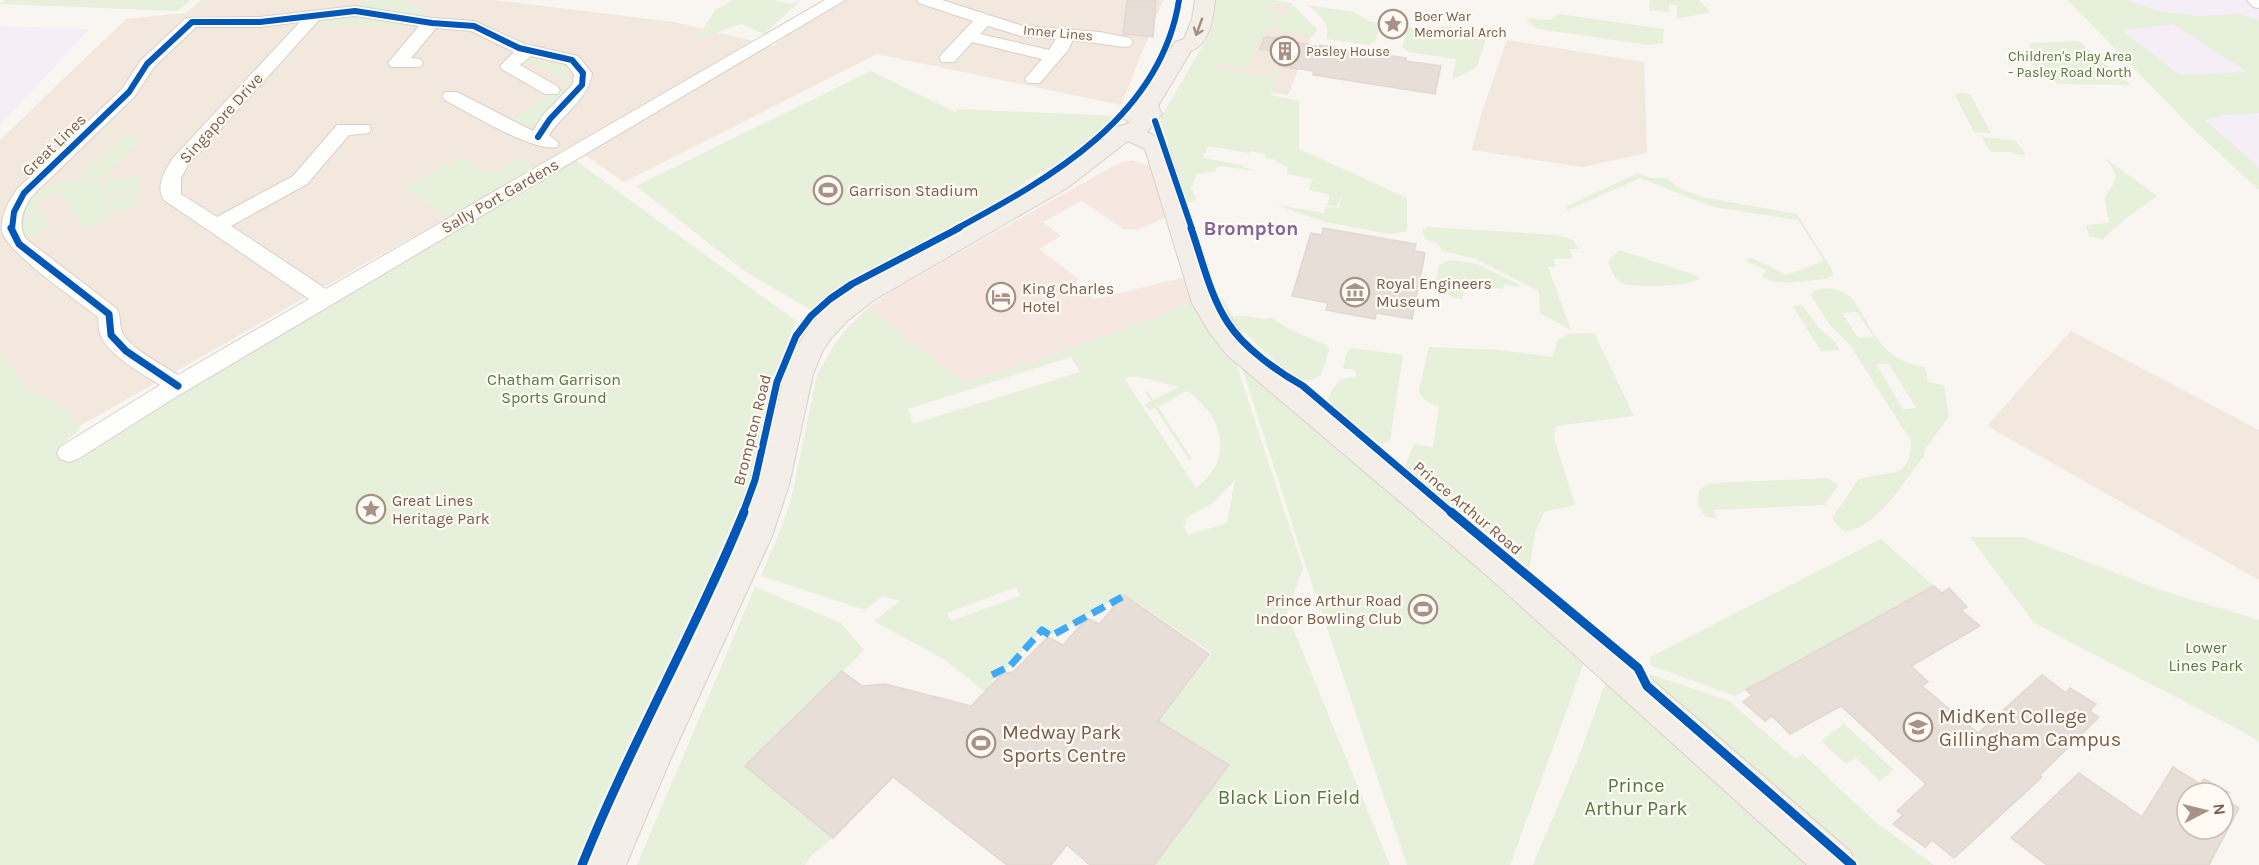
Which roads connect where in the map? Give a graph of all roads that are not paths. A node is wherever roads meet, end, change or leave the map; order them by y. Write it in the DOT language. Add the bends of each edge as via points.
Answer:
graph roads {
  1 [pos="837,0"];
  2 [pos="925,0"];
  3 [pos="1186,0"];
  4 [pos="1205,0"];
  5 [pos="2255,0"];
  6 [pos="2259,3"];
  7 [pos="311,15"];
  8 [pos="985,19"];
  9 [pos="431,23"];
  10 [pos="1066,35"];
  11 [pos="968,36"];
  12 [pos="1124,42"];
  13 [pos="1183,47"];
  14 [pos="527,50"];
  15 [pos="1053,56"];
  16 [pos="948,58"];
  17 [pos="399,63"];
  18 [pos="1034,78"];
  19 [pos="551,90"];
  20 [pos="451,96"];
  21 [pos="362,129"];
  22 [pos="538,137"];
  23 [pos="1118,138"];
  24 [pos="571,155"];
  25 [pos="216,226"];
  26 [pos="325,299"];
  27 [pos="170,390"];
  28 [pos="69,453"];
  29 [pos="606,865"];
  30 [pos="1836,865"];
  1 -- 24 [label="street, Sally Port Gardens"];
  2 -- 8 [label="street, Inner Lines"];
  3 -- 13 [label="main road" via="1178,40"];
  4 -- 13 [label="main road, one-way" via="1193,43"];
  5 -- 6 [label="street"];
  7 -- 9 [label="street" via="358,11"];
  7 -- 25 [label="street, Singapore Drive" via="310,22 180,162 171,178 171,196"];
  7 -- 27 [label="street, Great Lines" via="251,22 192,22 147,64 126,95 26,191 13,212 11,228 16,240 104,302 111,335"];
  8 -- 10 [label="street, Inner Lines" via="1021,31"];
  8 -- 11 [label="street"];
  9 -- 14 [label="street" via="477,26"];
  9 -- 17 [label="street"];
  10 -- 12 [label="street, Inner Lines"];
  10 -- 15 [label="street"];
  11 -- 15 [label="street"];
  11 -- 16 [label="street"];
  13 -- 23 [label="main road, Brompton Road" via="1147,106 1150,114 1138,128"];
  14 -- 19 [label="street" via="509,66"];
  14 -- 22 [label="street" via="571,59 584,75 582,85"];
  15 -- 18 [label="street"];
  20 -- 22 [label="street" via="525,135"];
  21 -- 25 [label="street" via="344,129 300,180"];
  22 -- 24 [label="street"];
  23 -- 29 [label="main road, Brompton Road" via="1035,197 870,290 821,331 799,374 773,485 756,536"];
  23 -- 30 [label="main road, Prince Arthur Road" via="1159,159 1206,303 1237,348 1496,564"];
  24 -- 26 [label="street, Sally Port Gardens"];
  25 -- 26 [label="street, Singapore Drive"];
  26 -- 27 [label="street, Sally Port Gardens"];
  27 -- 28 [label="street, Sally Port Gardens"];
}
